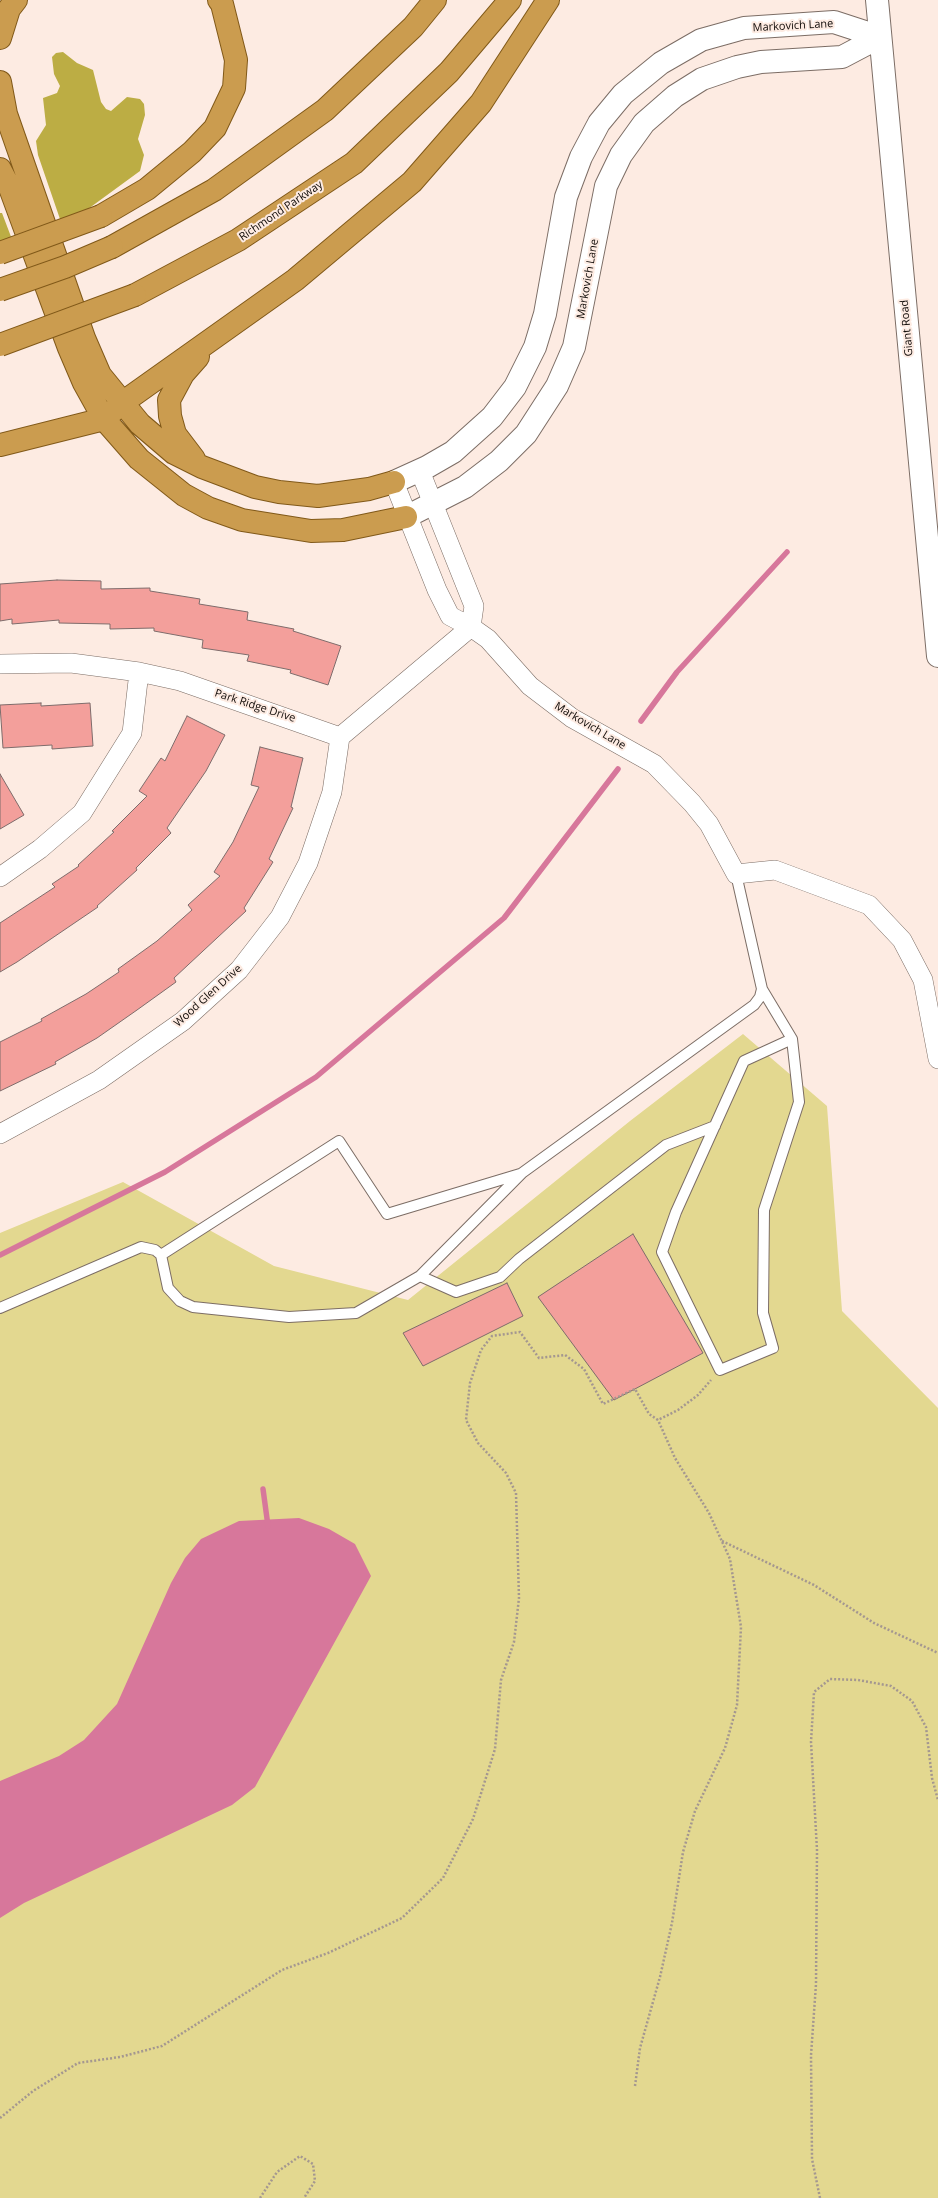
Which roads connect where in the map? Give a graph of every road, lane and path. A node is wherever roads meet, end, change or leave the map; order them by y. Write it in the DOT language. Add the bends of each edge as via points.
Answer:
graph roads {
  1 [pos="16,0"];
  2 [pos="219,0"];
  3 [pos="435,0"];
  4 [pos="510,0"];
  5 [pos="548,0"];
  6 [pos="877,0"];
  7 [pos="880,37"];
  8 [pos="0,38"];
  9 [pos="0,82"];
  10 [pos="0,169"];
  11 [pos="0,253"];
  12 [pos="0,290"];
  13 [pos="228,328"];
  14 [pos="0,345"];
  15 [pos="122,403"];
  16 [pos="104,419"];
  17 [pos="0,445"];
  18 [pos="202,467"];
  19 [pos="420,471"];
  20 [pos="394,482"];
  21 [pos="432,504"];
  22 [pos="406,517"];
  23 [pos="472,627"];
  24 [pos="938,656"];
  25 [pos="0,664"];
  26 [pos="139,672"];
  27 [pos="340,737"];
  28 [pos="736,874"];
  29 [pos="0,877"];
  30 [pos="762,989"];
  31 [pos="792,1039"];
  32 [pos="938,1058"];
  33 [pos="715,1126"];
  34 [pos="0,1134"];
  35 [pos="522,1173"];
  36 [pos="161,1255"];
  37 [pos="420,1276"];
  38 [pos="0,1308"];
  39 [pos="720,1370"];
  40 [pos="658,1420"];
  41 [pos="722,1541"];
  42 [pos="938,1653"];
  43 [pos="938,1800"];
  44 [pos="635,2086"];
  45 [pos="0,2118"];
  46 [pos="260,2198"];
  47 [pos="304,2198"];
  48 [pos="820,2198"];
  1 -- 8 [label="highway" via="9,9"];
  2 -- 11 [label="highway, bridge" via="236,60 234,88 215,128 192,152 147,189 101,216"];
  3 -- 12 [label="highway, bridge" via="413,27 325,110 214,190 112,246 65,267"];
  4 -- 14 [label="highway, Richmond Parkway, bridge" via="450,72 354,162 238,240 135,295"];
  5 -- 13 [label="highway" via="481,103 412,182 295,280"];
  6 -- 7 [label="street, Giant Road"];
  7 -- 19 [label="street, Markovich Lane" via="834,22 744,28 701,40 661,63 623,94 599,123 581,157 566,197 545,314 535,347 515,387 492,417 453,452"];
  7 -- 21 [label="street, Markovich Lane" via="842,57 768,62 737,67 702,79 674,96 644,123 621,155 606,186 584,307 574,347 557,386 526,434 499,461 465,487"];
  7 -- 24 [label="street, Giant Road"];
  9 -- 15 [label="highway" via="6,114 84,338 100,375"];
  10 -- 16 [label="highway" via="10,188 69,348 84,383"];
  13 -- 15 [label="highway"];
  13 -- 18 [label="highway" via="183,374 170,400 170,416 175,434"];
  15 -- 16 [label="highway"];
  15 -- 18 [label="highway" via="140,424 174,454"];
  16 -- 17 [label="highway"];
  16 -- 22 [label="highway" via="139,459 184,495 208,508 242,520 277,527 343,530"];
  18 -- 20 [label="highway" via="255,487 318,496 368,489"];
  19 -- 20 [label="street, Markovich Lane"];
  19 -- 21 [label="street"];
  20 -- 22 [label="street, Markovich Lane"];
  21 -- 22 [label="street, Markovich Lane"];
  21 -- 23 [label="street" via="474,606"];
  22 -- 23 [label="street, Markovich Lane" via="450,616"];
  23 -- 27 [label="street"];
  23 -- 28 [label="street, Markovich Lane" via="488,639 543,697 572,718 654,764 709,824"];
  25 -- 26 [label="street, Park Ridge Drive" via="71,663"];
  26 -- 27 [label="street, Park Ridge Drive" via="180,681"];
  26 -- 29 [label="street" via="132,733 82,813 40,849"];
  27 -- 34 [label="street, Wood Glen Drive" via="332,792 308,862 280,917 239,970 183,1021 99,1080"];
  28 -- 30 [label="lane"];
  28 -- 32 [label="street" via="775,870 802,882 869,904 902,940 923,980"];
  30 -- 31 [label="lane"];
  30 -- 35 [label="lane" via="754,1005"];
  31 -- 33 [label="lane" via="744,1061"];
  31 -- 39 [label="lane" via="799,1102 764,1210 763,1313 773,1348"];
  33 -- 37 [label="lane" via="666,1145 500,1277 456,1292"];
  33 -- 39 [label="lane" via="676,1212 662,1252"];
  35 -- 36 [label="lane" via="387,1214 339,1141"];
  35 -- 37 [label="lane"];
  36 -- 37 [label="lane" via="168,1288 180,1301 193,1307 288,1317 356,1313"];
  36 -- 38 [label="lane" via="155,1250 141,1247"];
  39 -- 40 [label="path" via="698,1395 678,1410"];
  40 -- 41 [label="path"];
  40 -- 45 [label="path" via="649,1414 635,1389 603,1404 584,1369 565,1355 539,1358 520,1332 492,1336 481,1350 470,1383 466,1420 478,1443 506,1474 516,1493 519,1598 514,1642 501,1680 495,1749 473,1819 444,1878 402,1918 282,1970 162,2046 120,2057 78,2063 33,2091"];
  41 -- 42 [label="path" via="814,1585 874,1623"];
  41 -- 44 [label="path" via="730,1559 742,1627 737,1705 725,1748 695,1811 683,1852 672,1922 640,2048"];
  43 -- 48 [label="path" via="932,1778 926,1727 912,1701 890,1686 858,1680 830,1679 814,1692 811,1742 817,1850 816,1984 811,2055 812,2159"];
  46 -- 47 [label="path" via="277,2172 300,2156 313,2164 315,2181"];
}
